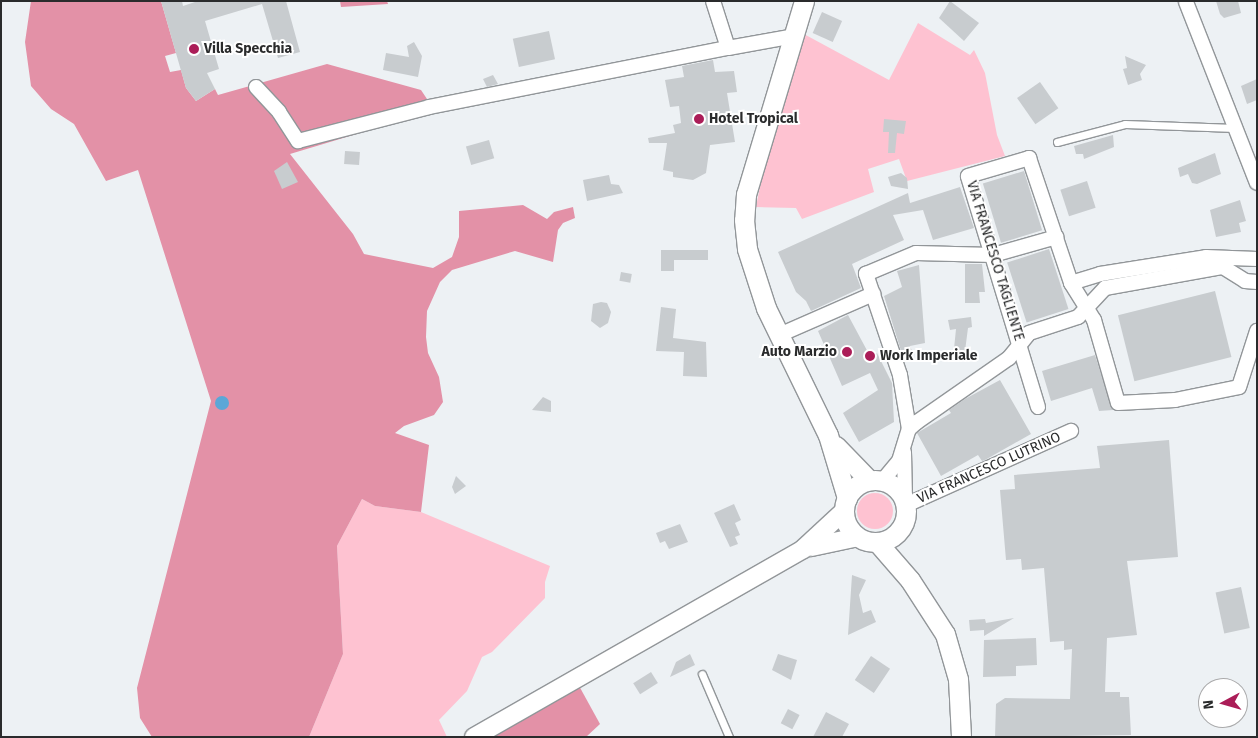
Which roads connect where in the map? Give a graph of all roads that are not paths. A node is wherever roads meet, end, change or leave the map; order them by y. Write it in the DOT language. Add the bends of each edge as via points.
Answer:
graph roads {
  1 [pos="713,1"];
  2 [pos="804,1"];
  3 [pos="1186,2"];
  4 [pos="794,36"];
  5 [pos="728,48"];
  6 [pos="256,87"];
  7 [pos="1236,128"];
  8 [pos="1057,142"];
  9 [pos="1257,183"];
  10 [pos="1056,237"];
  11 [pos="993,255"];
  12 [pos="1257,259"];
  13 [pos="1257,282"];
  14 [pos="1071,283"];
  15 [pos="872,294"];
  16 [pos="1086,308"];
  17 [pos="1257,331"];
  18 [pos="779,334"];
  19 [pos="1019,344"];
  20 [pos="1038,407"];
  21 [pos="909,429"];
  22 [pos="1071,431"];
  23 [pos="828,435"];
  24 [pos="903,444"];
  25 [pos="876,480"];
  26 [pos="906,503"];
  27 [pos="845,505"];
  28 [pos="899,532"];
  29 [pos="858,537"];
  30 [pos="877,542"];
  31 [pos="803,549"];
  32 [pos="910,580"];
  33 [pos="702,674"];
  34 [pos="474,737"];
  35 [pos="729,737"];
  36 [pos="962,737"];
  1 -- 5 [label="street"];
  2 -- 4 [label="main road"];
  3 -- 7 [label="street"];
  4 -- 5 [label="street"];
  4 -- 18 [label="main road" via="746,194 744,220 747,249 766,308"];
  5 -- 6 [label="street" via="429,107 298,141 280,112"];
  7 -- 8 [label="lane" via="1125,124"];
  7 -- 9 [label="street"];
  10 -- 11 [label="street"];
  10 -- 11 [label="street, VIA FRANCESCO TAGLIENTE" via="1030,158 968,176"];
  10 -- 14 [label="street"];
  11 -- 15 [label="street" via="916,252 866,274"];
  11 -- 19 [label="street, VIA FRANCESCO TAGLIENTE"];
  12 -- 14 [label="street" via="1206,257 1100,274"];
  13 -- 16 [label="street" via="1244,281 1224,267 1207,269 1104,288"];
  14 -- 16 [label="street"];
  15 -- 18 [label="street"];
  15 -- 21 [label="street" via="900,375"];
  16 -- 17 [label="street" via="1094,320 1118,403 1128,405 1175,400 1239,387"];
  16 -- 19 [label="street" via="1078,318 1029,333"];
  18 -- 23 [label="main road"];
  19 -- 20 [label="street, VIA FRANCESCO TAGLIENTE"];
  19 -- 21 [label="street" via="1009,358"];
  21 -- 24 [label="street"];
  22 -- 26 [label="street, VIA FRANCESCO LUTRINO"];
  23 -- 25 [label="main road" via="847,460"];
  23 -- 27 [label="main road"];
  24 -- 25 [label="street" via="899,461"];
  24 -- 26 [label="street"];
  25 -- 26 [label="main road" via="892,484"];
  25 -- 27 [label="main road" via="860,483"];
  26 -- 28 [label="main road" via="904,524"];
  27 -- 29 [label="main road" via="850,530"];
  27 -- 31 [label="street"];
  28 -- 30 [label="main road"];
  28 -- 32 [label="main road"];
  29 -- 30 [label="main road"];
  29 -- 31 [label="street"];
  30 -- 32 [label="main road"];
  31 -- 34 [label="street"];
  32 -- 36 [label="main road" via="945,634 958,679"];
  33 -- 35 [label="lane"];
}
